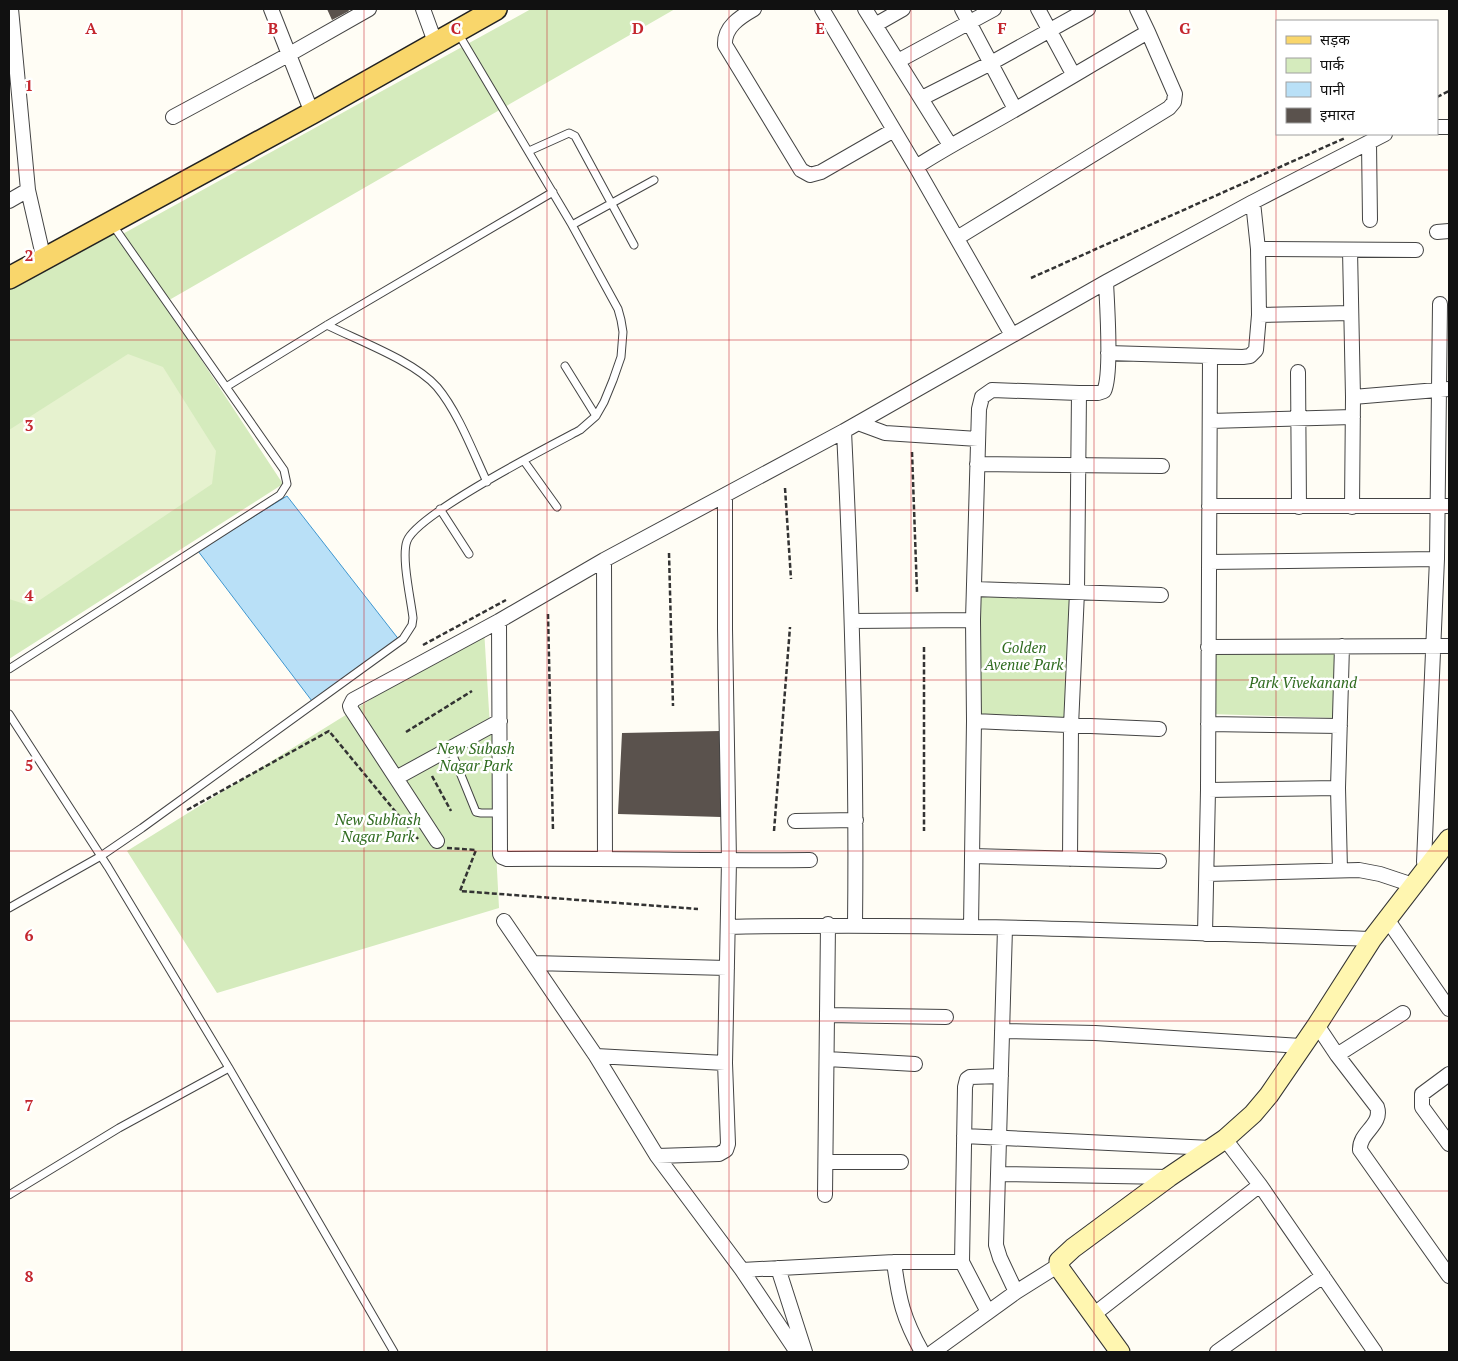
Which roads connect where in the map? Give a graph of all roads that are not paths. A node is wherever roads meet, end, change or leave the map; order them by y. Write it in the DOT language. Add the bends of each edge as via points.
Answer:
graph roads {
  1 [pos="11,9"];
  2 [pos="271,9"];
  3 [pos="369,9"];
  4 [pos="423,9"];
  5 [pos="496,9"];
  6 [pos="754,9"];
  7 [pos="822,9"];
  8 [pos="865,9"];
  9 [pos="903,9"];
  10 [pos="962,9"];
  11 [pos="994,9"];
  12 [pos="1038,9"];
  13 [pos="1088,9"];
  14 [pos="1137,9"];
  15 [pos="970,23"];
  16 [pos="875,25"];
  17 [pos="457,30"];
  18 [pos="1049,30"];
  19 [pos="1148,32"];
  20 [pos="436,42"];
  21 [pos="288,55"];
  22 [pos="898,61"];
  23 [pos="991,63"];
  24 [pos="1073,74"];
  25 [pos="922,98"];
  26 [pos="1015,110"];
  27 [pos="312,113"];
  28 [pos="173,117"];
  29 [pos="894,130"];
  30 [pos="1382,135"];
  31 [pos="1369,142"];
  32 [pos="950,145"];
  33 [pos="529,151"];
  34 [pos="916,166"];
  35 [pos="654,180"];
  36 [pos="28,190"];
  37 [pos="553,192"];
  38 [pos="9,201"];
  39 [pos="1253,202"];
  40 [pos="611,204"];
  41 [pos="1370,220"];
  42 [pos="112,223"];
  43 [pos="572,225"];
  44 [pos="957,238"];
  45 [pos="634,245"];
  46 [pos="1258,249"];
  47 [pos="1350,250"];
  48 [pos="1416,250"];
  49 [pos="44,260"];
  50 [pos="9,278"];
  51 [pos="1106,282"];
  52 [pos="1440,304"];
  53 [pos="1351,313"];
  54 [pos="1259,314"];
  55 [pos="327,326"];
  56 [pos="1012,335"];
  57 [pos="1108,353"];
  58 [pos="1210,356"];
  59 [pos="565,366"];
  60 [pos="1298,372"];
  61 [pos="226,387"];
  62 [pos="1444,390"];
  63 [pos="1079,393"];
  64 [pos="1352,397"];
  65 [pos="596,416"];
  66 [pos="1352,417"];
  67 [pos="1298,418"];
  68 [pos="1210,421"];
  69 [pos="858,423"];
  70 [pos="844,431"];
  71 [pos="978,439"];
  72 [pos="524,461"];
  73 [pos="977,464"];
  74 [pos="1077,465"];
  75 [pos="1162,466"];
  76 [pos="488,482"];
  77 [pos="725,496"];
  78 [pos="1209,506"];
  79 [pos="557,507"];
  80 [pos="1299,507"];
  81 [pos="1352,507"];
  82 [pos="1443,507"];
  83 [pos="440,509"];
  84 [pos="469,554"];
  85 [pos="1437,559"];
  86 [pos="604,560"];
  87 [pos="1209,562"];
  88 [pos="974,589"];
  89 [pos="1076,592"];
  90 [pos="1161,595"];
  91 [pos="852,620"];
  92 [pos="973,620"];
  93 [pos="499,622"];
  94 [pos="1342,646"];
  95 [pos="1433,646"];
  96 [pos="1449,646"];
  97 [pos="1208,647"];
  98 [pos="9,669"];
  99 [pos="9,714"];
  100 [pos="500,721"];
  101 [pos="974,721"];
  102 [pos="1208,724"];
  103 [pos="1072,726"];
  104 [pos="1340,726"];
  105 [pos="1159,729"];
  106 [pos="450,748"];
  107 [pos="396,778"];
  108 [pos="1338,788"];
  109 [pos="1208,790"];
  110 [pos="499,813"];
  111 [pos="856,820"];
  112 [pos="795,821"];
  113 [pos="437,841"];
  114 [pos="1449,842"];
  115 [pos="101,856"];
  116 [pos="972,856"];
  117 [pos="604,858"];
  118 [pos="810,860"];
  119 [pos="1070,860"];
  120 [pos="729,861"];
  121 [pos="1160,862"];
  122 [pos="1427,866"];
  123 [pos="1340,870"];
  124 [pos="1207,874"];
  125 [pos="1412,885"];
  126 [pos="9,908"];
  127 [pos="1387,919"];
  128 [pos="504,920"];
  129 [pos="828,924"];
  130 [pos="855,925"];
  131 [pos="728,927"];
  132 [pos="972,927"];
  133 [pos="1005,928"];
  134 [pos="1205,934"];
  135 [pos="1372,939"];
  136 [pos="533,963"];
  137 [pos="727,968"];
  138 [pos="1449,1009"];
  139 [pos="1403,1013"];
  140 [pos="827,1015"];
  141 [pos="946,1017"];
  142 [pos="1317,1025"];
  143 [pos="1002,1031"];
  144 [pos="1301,1046"];
  145 [pos="596,1056"];
  146 [pos="1337,1056"];
  147 [pos="827,1059"];
  148 [pos="725,1063"];
  149 [pos="915,1064"];
  150 [pos="229,1068"];
  151 [pos="1449,1074"];
  152 [pos="1001,1076"];
  153 [pos="964,1136"];
  154 [pos="999,1137"];
  155 [pos="1218,1144"];
  156 [pos="1449,1144"];
  157 [pos="657,1156"];
  158 [pos="826,1162"];
  159 [pos="901,1162"];
  160 [pos="998,1174"];
  161 [pos="1169,1177"];
  162 [pos="1260,1186"];
  163 [pos="9,1195"];
  164 [pos="825,1195"];
  165 [pos="894,1262"];
  166 [pos="962,1262"];
  167 [pos="1058,1265"];
  168 [pos="778,1268"];
  169 [pos="742,1270"];
  170 [pos="1323,1276"];
  171 [pos="1449,1276"];
  172 [pos="1016,1292"];
  173 [pos="988,1312"];
  174 [pos="1093,1315"];
  175 [pos="394,1352"];
  176 [pos="797,1352"];
  177 [pos="806,1352"];
  178 [pos="922,1352"];
  179 [pos="933,1352"];
  180 [pos="1120,1352"];
  181 [pos="1217,1352"];
  182 [pos="1376,1352"];
  1 -- 36 [label="street"];
  2 -- 21 [label="street"];
  3 -- 21 [label="street"];
  4 -- 20 [label="street"];
  5 -- 17 [label="main road"];
  6 -- 29 [label="street" via="731,26 725,45 805,174 821,172"];
  7 -- 29 [label="street"];
  8 -- 16 [label="street"];
  9 -- 16 [label="street"];
  10 -- 15 [label="street"];
  11 -- 15 [label="street"];
  12 -- 18 [label="street"];
  13 -- 18 [label="street"];
  14 -- 19 [label="street"];
  15 -- 22 [label="street"];
  15 -- 23 [label="street"];
  16 -- 22 [label="street"];
  17 -- 20 [label="main road"];
  17 -- 33 [label="lane"];
  18 -- 23 [label="street"];
  18 -- 24 [label="street"];
  19 -- 24 [label="street"];
  19 -- 44 [label="street" via="1175,94 1169,108"];
  20 -- 27 [label="main road"];
  21 -- 27 [label="street"];
  21 -- 28 [label="street"];
  22 -- 25 [label="street"];
  23 -- 25 [label="street"];
  23 -- 26 [label="street"];
  24 -- 26 [label="street"];
  25 -- 32 [label="street"];
  26 -- 32 [label="street"];
  27 -- 42 [label="main road"];
  29 -- 34 [label="street"];
  30 -- 31 [label="street"];
  31 -- 39 [label="street"];
  31 -- 41 [label="street"];
  32 -- 34 [label="street"];
  33 -- 37 [label="lane"];
  33 -- 40 [label="lane" via="573,134"];
  34 -- 44 [label="street"];
  35 -- 40 [label="lane"];
  36 -- 38 [label="street"];
  36 -- 49 [label="street"];
  37 -- 43 [label="lane"];
  37 -- 55 [label="lane"];
  39 -- 46 [label="street"];
  39 -- 51 [label="street"];
  40 -- 43 [label="lane"];
  40 -- 45 [label="lane"];
  42 -- 49 [label="main road"];
  42 -- 61 [label="lane"];
  43 -- 65 [label="lane" via="618,309 623,332 621,357"];
  44 -- 56 [label="street"];
  46 -- 47 [label="street"];
  46 -- 54 [label="street"];
  47 -- 48 [label="street"];
  47 -- 53 [label="street"];
  49 -- 50 [label="main road"];
  51 -- 56 [label="street"];
  51 -- 57 [label="street"];
  52 -- 62 [label="street"];
  53 -- 54 [label="street"];
  53 -- 64 [label="street"];
  54 -- 58 [label="street" via="1254,353 1243,357"];
  55 -- 61 [label="lane"];
  55 -- 76 [label="lane" via="408,365 436,386 447,401"];
  56 -- 69 [label="street"];
  57 -- 58 [label="street"];
  57 -- 63 [label="street" via="1104,391"];
  58 -- 68 [label="street"];
  59 -- 65 [label="lane"];
  60 -- 67 [label="street"];
  61 -- 98 [label="lane" via="284,470 285,489"];
  62 -- 64 [label="street"];
  62 -- 82 [label="street"];
  63 -- 71 [label="street" via="992,390 980,402"];
  63 -- 74 [label="street"];
  64 -- 66 [label="street"];
  65 -- 72 [label="lane" via="580,430"];
  66 -- 67 [label="street"];
  66 -- 81 [label="street"];
  67 -- 68 [label="street"];
  67 -- 80 [label="street"];
  68 -- 78 [label="street"];
  69 -- 70 [label="street"];
  69 -- 71 [label="street" via="885,433"];
  70 -- 77 [label="street"];
  70 -- 91 [label="street"];
  71 -- 73 [label="street"];
  72 -- 76 [label="lane"];
  72 -- 79 [label="lane"];
  73 -- 74 [label="street"];
  73 -- 88 [label="street"];
  74 -- 75 [label="street"];
  74 -- 89 [label="street"];
  76 -- 83 [label="lane"];
  77 -- 86 [label="street"];
  77 -- 120 [label="street"];
  78 -- 80 [label="street"];
  78 -- 87 [label="street"];
  80 -- 81 [label="street"];
  81 -- 82 [label="street"];
  82 -- 85 [label="street"];
  83 -- 84 [label="lane"];
  83 -- 115 [label="lane" via="407,541 406,562 413,618 412,626 403,639"];
  85 -- 87 [label="street"];
  85 -- 95 [label="street"];
  86 -- 93 [label="street"];
  86 -- 117 [label="street"];
  87 -- 97 [label="street"];
  88 -- 89 [label="street"];
  88 -- 92 [label="street"];
  89 -- 90 [label="street"];
  89 -- 103 [label="street"];
  91 -- 92 [label="street"];
  91 -- 111 [label="street"];
  92 -- 101 [label="street"];
  93 -- 100 [label="street"];
  93 -- 107 [label="street" via="353,700 351,710"];
  94 -- 95 [label="street"];
  94 -- 97 [label="street"];
  94 -- 104 [label="street"];
  95 -- 96 [label="street"];
  95 -- 122 [label="street" via="1424,862"];
  97 -- 102 [label="street"];
  99 -- 115 [label="lane"];
  100 -- 106 [label="street"];
  100 -- 110 [label="street"];
  101 -- 103 [label="street"];
  101 -- 116 [label="street"];
  102 -- 104 [label="street"];
  102 -- 109 [label="street"];
  103 -- 105 [label="street"];
  103 -- 119 [label="street"];
  104 -- 108 [label="street"];
  106 -- 107 [label="street"];
  106 -- 110 [label="lane" via="476,812"];
  107 -- 113 [label="street"];
  108 -- 109 [label="street"];
  108 -- 123 [label="street"];
  109 -- 124 [label="street"];
  110 -- 117 [label="street" via="500,854 504,859"];
  111 -- 112 [label="street"];
  111 -- 130 [label="street"];
  114 -- 122 [label="street"];
  115 -- 126 [label="lane"];
  115 -- 150 [label="lane"];
  116 -- 119 [label="street"];
  116 -- 132 [label="street"];
  117 -- 120 [label="street"];
  118 -- 120 [label="street"];
  119 -- 121 [label="street"];
  120 -- 131 [label="street"];
  122 -- 125 [label="street"];
  123 -- 124 [label="street"];
  123 -- 125 [label="street" via="1369,871"];
  124 -- 134 [label="street"];
  125 -- 127 [label="street"];
  127 -- 135 [label="street"];
  127 -- 138 [label="street"];
  128 -- 136 [label="street"];
  129 -- 130 [label="street"];
  129 -- 131 [label="street"];
  129 -- 140 [label="street"];
  130 -- 132 [label="street"];
  131 -- 137 [label="street"];
  132 -- 133 [label="street"];
  133 -- 134 [label="street"];
  133 -- 143 [label="street"];
  134 -- 135 [label="street"];
  135 -- 142 [label="street"];
  136 -- 137 [label="street"];
  136 -- 145 [label="street"];
  137 -- 148 [label="street"];
  139 -- 146 [label="street"];
  140 -- 141 [label="street"];
  140 -- 147 [label="street"];
  142 -- 144 [label="street"];
  142 -- 146 [label="street"];
  143 -- 144 [label="street" via="1095,1033"];
  143 -- 152 [label="street"];
  144 -- 155 [label="street" via="1262,1104"];
  145 -- 148 [label="street"];
  145 -- 157 [label="street"];
  146 -- 171 [label="street" via="1379,1113 1362,1138 1360,1150"];
  147 -- 149 [label="street"];
  147 -- 158 [label="street"];
  148 -- 157 [label="street" via="726,1150 715,1155"];
  150 -- 163 [label="lane" via="119,1128"];
  150 -- 175 [label="lane"];
  151 -- 156 [label="street" via="1422,1094 1421,1101"];
  152 -- 153 [label="street" via="967,1079"];
  152 -- 154 [label="street"];
  153 -- 154 [label="street"];
  153 -- 166 [label="street"];
  154 -- 155 [label="street"];
  154 -- 160 [label="street"];
  155 -- 161 [label="street"];
  155 -- 162 [label="street"];
  157 -- 169 [label="street"];
  158 -- 159 [label="street"];
  158 -- 164 [label="street"];
  160 -- 161 [label="street"];
  160 -- 172 [label="street" via="996,1245"];
  161 -- 167 [label="street" via="1073,1248"];
  162 -- 170 [label="street"];
  162 -- 174 [label="street"];
  165 -- 166 [label="street"];
  165 -- 168 [label="street"];
  165 -- 178 [label="street" via="904,1318"];
  166 -- 173 [label="street"];
  167 -- 172 [label="street"];
  167 -- 174 [label="street"];
  168 -- 169 [label="street"];
  168 -- 177 [label="street"];
  169 -- 176 [label="street"];
  170 -- 181 [label="street"];
  170 -- 182 [label="street"];
  172 -- 173 [label="street"];
  173 -- 179 [label="street"];
  174 -- 180 [label="street"];
}
